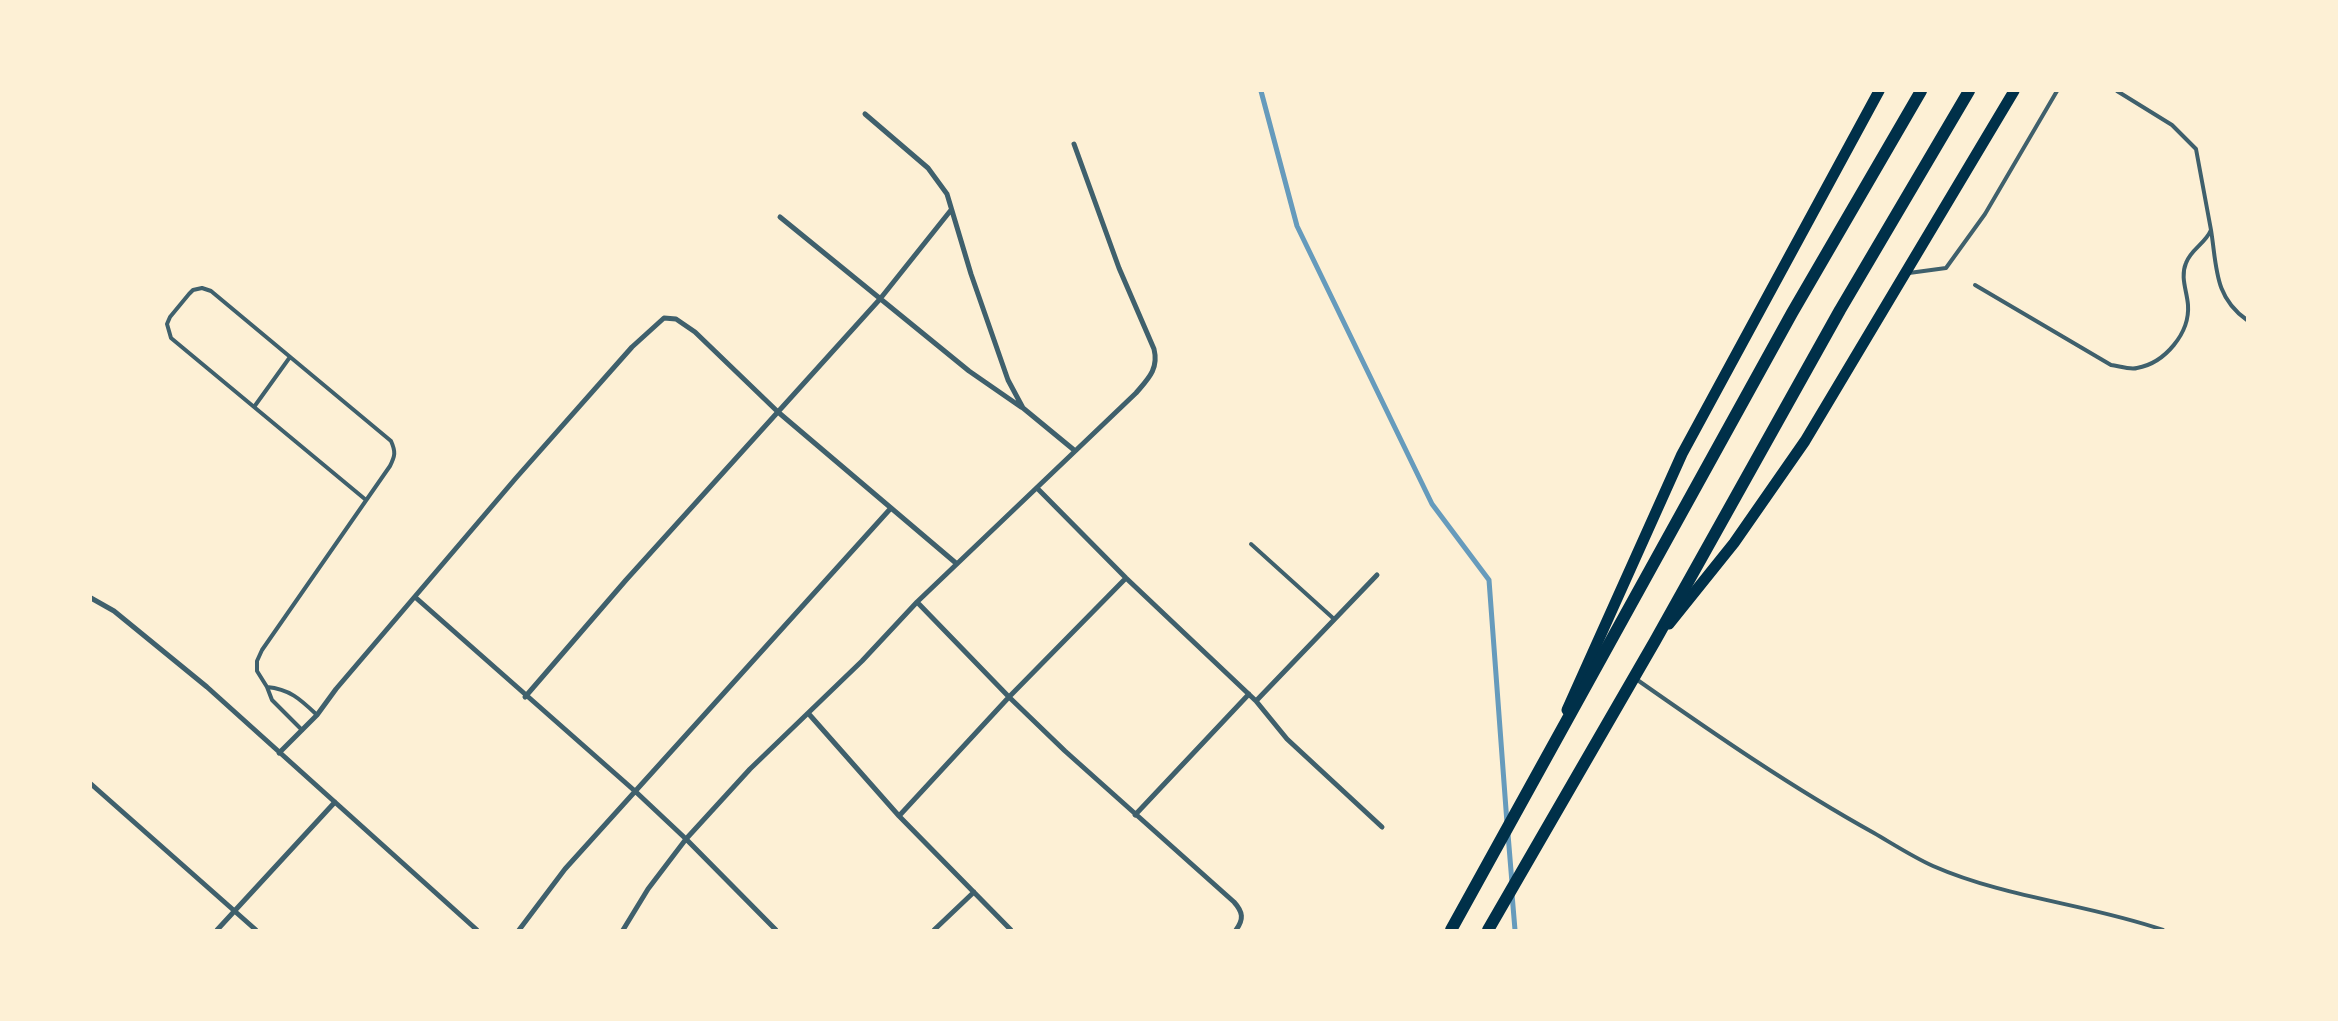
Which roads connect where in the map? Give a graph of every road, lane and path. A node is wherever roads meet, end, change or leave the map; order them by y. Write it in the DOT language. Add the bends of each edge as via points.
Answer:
graph roads {
  1 [pos="1879,91"];
  2 [pos="1921,91"];
  3 [pos="1969,91"];
  4 [pos="2014,91"];
  5 [pos="2057,91"];
  6 [pos="2117,91"];
  7 [pos="865,114"];
  8 [pos="1074,144"];
  9 [pos="951,210"];
  10 [pos="780,217"];
  11 [pos="2210,230"];
  12 [pos="1907,273"];
  13 [pos="1975,285"];
  14 [pos="880,299"];
  15 [pos="2247,320"];
  16 [pos="290,357"];
  17 [pos="254,407"];
  18 [pos="1023,408"];
  19 [pos="778,412"];
  20 [pos="1074,450"];
  21 [pos="1037,488"];
  22 [pos="366,500"];
  23 [pos="891,508"];
  24 [pos="1251,544"];
  25 [pos="957,564"];
  26 [pos="1377,575"];
  27 [pos="1126,578"];
  28 [pos="415,597"];
  29 [pos="91,598"];
  30 [pos="917,602"];
  31 [pos="1334,619"];
  32 [pos="1655,641"];
  33 [pos="1634,678"];
  34 [pos="267,687"];
  35 [pos="1249,694"];
  36 [pos="526,697"];
  37 [pos="1009,697"];
  38 [pos="1256,701"];
  39 [pos="808,713"];
  40 [pos="317,715"];
  41 [pos="302,730"];
  42 [pos="1554,740"];
  43 [pos="279,753"];
  44 [pos="91,784"];
  45 [pos="636,792"];
  46 [pos="335,802"];
  47 [pos="1135,815"];
  48 [pos="899,816"];
  49 [pos="1382,827"];
  50 [pos="686,839"];
  51 [pos="974,892"];
  52 [pos="234,911"];
  53 [pos="217,930"];
  54 [pos="256,930"];
  55 [pos="477,930"];
  56 [pos="519,930"];
  57 [pos="623,930"];
  58 [pos="776,930"];
  59 [pos="934,930"];
  60 [pos="1011,930"];
  61 [pos="1236,930"];
  62 [pos="1451,930"];
  63 [pos="1488,930"];
  64 [pos="2163,930"];
  1 -- 42 [label="main road" via="1682,454"];
  2 -- 42 [label="highway" via="1792,313"];
  3 -- 32 [label="highway" via="1840,310"];
  4 -- 12 [label="main road"];
  5 -- 12 [label="lane" via="1985,214 1946,268"];
  6 -- 11 [label="lane" via="2172,125 2196,149"];
  7 -- 9 [label="street" via="928,168 946,194"];
  8 -- 20 [label="street" via="1156,358 1152,373 1136,393"];
  9 -- 14 [label="street"];
  9 -- 18 [label="street" via="1008,380"];
  10 -- 14 [label="street"];
  11 -- 13 [label="lane" via="2206,240 2196,247 2185,264 2186,325 2173,346 2156,362 2136,369 2111,365"];
  11 -- 15 [label="lane" via="2221,293 2234,311"];
  12 -- 32 [label="main road" via="1805,441 1734,543"];
  14 -- 18 [label="street" via="969,372"];
  14 -- 19 [label="street"];
  16 -- 17 [label="lane"];
  16 -- 17 [label="lane" via="211,291 194,290 170,317 167,324 171,338"];
  16 -- 22 [label="lane" via="391,441 395,456"];
  17 -- 22 [label="lane"];
  18 -- 20 [label="street"];
  19 -- 23 [label="street"];
  19 -- 28 [label="street" via="695,332 670,317 657,322 516,478"];
  19 -- 36 [label="street" via="626,580"];
  20 -- 21 [label="street"];
  21 -- 25 [label="street"];
  21 -- 27 [label="street"];
  22 -- 34 [label="lane" via="262,650 257,671"];
  23 -- 25 [label="street"];
  23 -- 45 [label="street"];
  24 -- 31 [label="lane"];
  25 -- 30 [label="street"];
  26 -- 31 [label="street"];
  27 -- 35 [label="street"];
  27 -- 37 [label="street"];
  28 -- 36 [label="street"];
  28 -- 40 [label="street"];
  29 -- 43 [label="street" via="114,611 207,687"];
  30 -- 37 [label="street"];
  30 -- 39 [label="street"];
  31 -- 38 [label="street"];
  32 -- 33 [label="highway"];
  33 -- 63 [label="highway"];
  33 -- 64 [label="lane" via="1824,806 1933,866 1997,888 2126,917"];
  34 -- 40 [label="lane" via="294,693"];
  34 -- 41 [label="lane" via="272,700"];
  35 -- 38 [label="street"];
  35 -- 47 [label="street"];
  36 -- 45 [label="street"];
  37 -- 47 [label="street"];
  37 -- 48 [label="street"];
  38 -- 49 [label="street" via="1287,739"];
  39 -- 48 [label="street"];
  39 -- 50 [label="street" via="750,769"];
  40 -- 41 [label="street"];
  41 -- 43 [label="street"];
  42 -- 62 [label="highway"];
  43 -- 46 [label="street"];
  44 -- 52 [label="street"];
  45 -- 50 [label="street"];
  45 -- 56 [label="street" via="565,869"];
  46 -- 52 [label="street"];
  46 -- 55 [label="street"];
  47 -- 61 [label="street" via="1240,909 1242,921"];
  48 -- 51 [label="street"];
  50 -- 57 [label="street" via="648,889"];
  50 -- 58 [label="street"];
  51 -- 59 [label="street"];
  51 -- 60 [label="street"];
  52 -- 53 [label="street"];
  52 -- 54 [label="street"];
}
